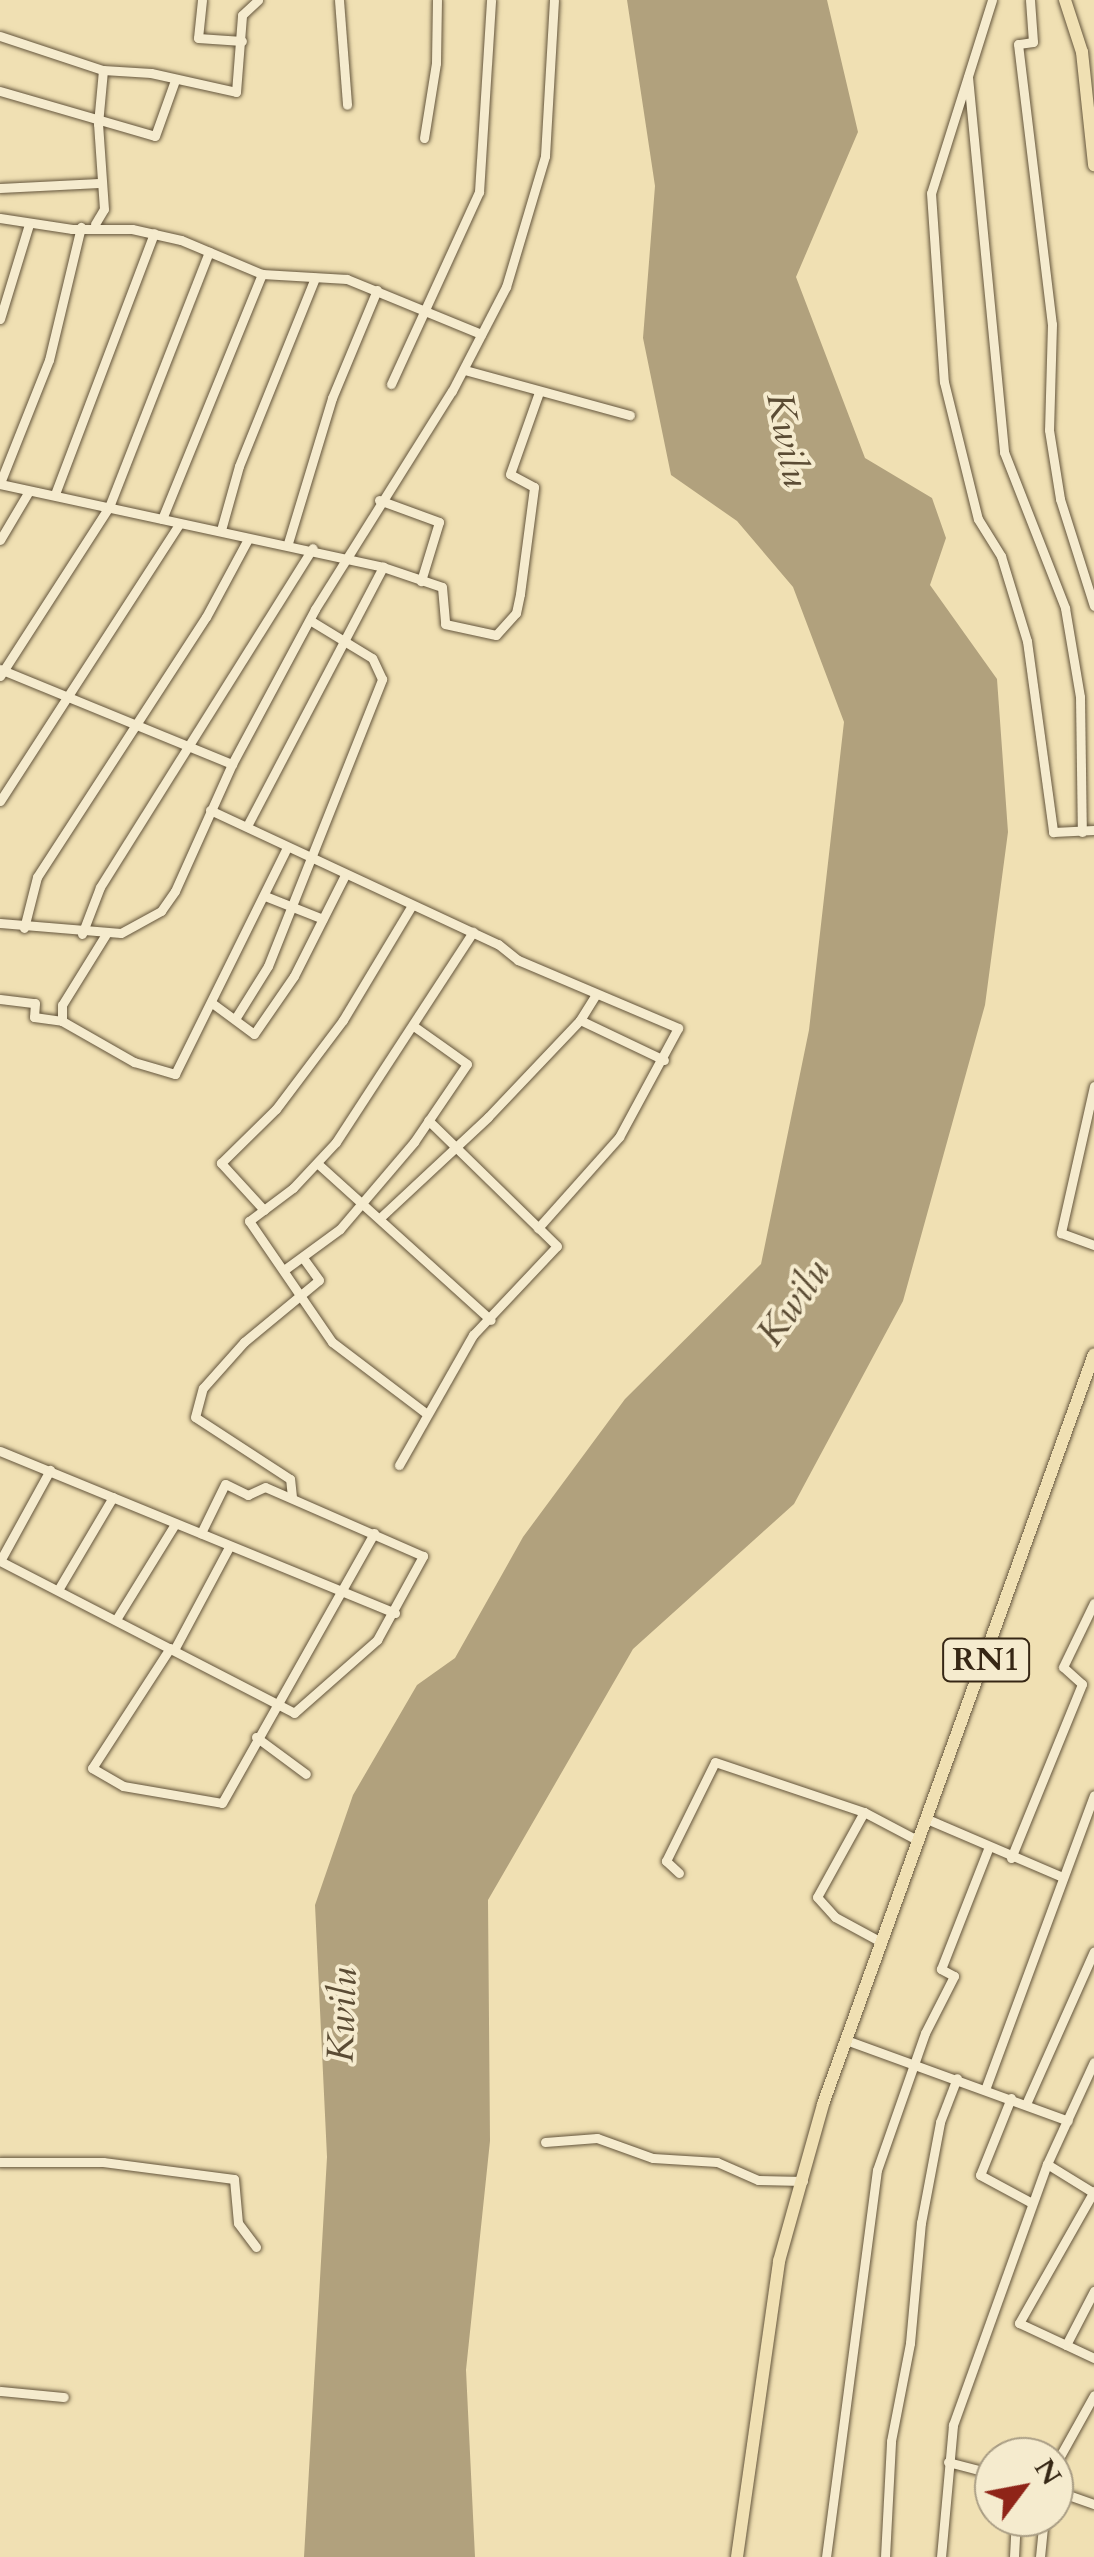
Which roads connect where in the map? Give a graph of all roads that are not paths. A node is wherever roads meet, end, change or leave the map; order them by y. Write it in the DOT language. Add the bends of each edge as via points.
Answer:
graph roads {
  1 [pos="202,0"];
  2 [pos="258,0"];
  3 [pos="339,0"];
  4 [pos="436,0"];
  5 [pos="491,0"];
  6 [pos="554,0"];
  7 [pos="992,0"];
  8 [pos="1030,0"];
  9 [pos="1065,0"];
  10 [pos="0,36"];
  11 [pos="242,40"];
  12 [pos="103,70"];
  13 [pos="967,70"];
  14 [pos="175,80"];
  15 [pos="0,90"];
  16 [pos="347,105"];
  17 [pos="98,118"];
  18 [pos="424,138"];
  19 [pos="1094,165"];
  20 [pos="100,183"];
  21 [pos="0,188"];
  22 [pos="0,218"];
  23 [pos="30,224"];
  24 [pos="95,224"];
  25 [pos="81,227"];
  26 [pos="154,233"];
  27 [pos="209,252"];
  28 [pos="262,274"];
  29 [pos="315,278"];
  30 [pos="377,290"];
  31 [pos="428,311"];
  32 [pos="0,317"];
  33 [pos="481,334"];
  34 [pos="465,370"];
  35 [pos="391,384"];
  36 [pos="538,392"];
  37 [pos="630,416"];
  38 [pos="0,483"];
  39 [pos="29,491"];
  40 [pos="55,494"];
  41 [pos="379,500"];
  42 [pos="109,507"];
  43 [pos="162,519"];
  44 [pos="178,526"];
  45 [pos="221,530"];
  46 [pos="248,539"];
  47 [pos="0,540"];
  48 [pos="288,543"];
  49 [pos="312,548"];
  50 [pos="347,556"];
  51 [pos="383,568"];
  52 [pos="421,581"];
  53 [pos="1094,606"];
  54 [pos="313,622"];
  55 [pos="345,637"];
  56 [pos="1,672"];
  57 [pos="68,697"];
  58 [pos="132,726"];
  59 [pos="189,752"];
  60 [pos="232,764"];
  61 [pos="0,801"];
  62 [pos="210,810"];
  63 [pos="247,826"];
  64 [pos="1094,830"];
  65 [pos="1082,832"];
  66 [pos="287,847"];
  67 [pos="312,858"];
  68 [pos="344,875"];
  69 [pos="266,896"];
  70 [pos="292,906"];
  71 [pos="411,907"];
  72 [pos="323,920"];
  73 [pos="0,923"];
  74 [pos="24,928"];
  75 [pos="473,932"];
  76 [pos="82,934"];
  77 [pos="106,934"];
  78 [pos="596,994"];
  79 [pos="0,999"];
  80 [pos="212,1003"];
  81 [pos="235,1019"];
  82 [pos="580,1020"];
  83 [pos="62,1021"];
  84 [pos="415,1028"];
  85 [pos="664,1060"];
  86 [pos="1094,1086"];
  87 [pos="428,1120"];
  88 [pos="454,1146"];
  89 [pos="317,1164"];
  90 [pos="362,1202"];
  91 [pos="264,1210"];
  92 [pos="382,1216"];
  93 [pos="538,1228"];
  94 [pos="1094,1246"];
  95 [pos="304,1259"];
  96 [pos="284,1270"];
  97 [pos="300,1299"];
  98 [pos="491,1320"];
  99 [pos="1094,1354"];
  100 [pos="427,1414"];
  101 [pos="0,1451"];
  102 [pos="399,1465"];
  103 [pos="50,1470"];
  104 [pos="113,1497"];
  105 [pos="292,1497"];
  106 [pos="174,1524"];
  107 [pos="201,1533"];
  108 [pos="374,1533"];
  109 [pos="228,1547"];
  110 [pos="0,1561"];
  111 [pos="344,1589"];
  112 [pos="58,1590"];
  113 [pos="1094,1603"];
  114 [pos="395,1614"];
  115 [pos="118,1618"];
  116 [pos="172,1649"];
  117 [pos="275,1708"];
  118 [pos="256,1737"];
  119 [pos="306,1774"];
  120 [pos="1094,1795"];
  121 [pos="864,1812"];
  122 [pos="927,1819"];
  123 [pos="917,1840"];
  124 [pos="988,1849"];
  125 [pos="1011,1858"];
  126 [pos="679,1874"];
  127 [pos="1062,1878"];
  128 [pos="881,1942"];
  129 [pos="1094,1951"];
  130 [pos="846,2040"];
  131 [pos="1094,2062"];
  132 [pos="914,2063"];
  133 [pos="957,2078"];
  134 [pos="986,2087"];
  135 [pos="1011,2098"];
  136 [pos="1026,2104"];
  137 [pos="1068,2121"];
  138 [pos="545,2142"];
  139 [pos="0,2162"];
  140 [pos="1047,2164"];
  141 [pos="803,2181"];
  142 [pos="1094,2192"];
  143 [pos="1032,2203"];
  144 [pos="256,2247"];
  145 [pos="1094,2291"];
  146 [pos="1066,2345"];
  147 [pos="1094,2358"];
  148 [pos="0,2392"];
  149 [pos="1094,2395"];
  150 [pos="64,2397"];
  151 [pos="1071,2437"];
  152 [pos="948,2462"];
  153 [pos="974,2469"];
  154 [pos="737,2557"];
  155 [pos="826,2557"];
  156 [pos="885,2557"];
  157 [pos="941,2557"];
  1 -- 11 [label="street" via="198,38"];
  2 -- 11 [label="street" via="242,14"];
  3 -- 16 [label="street"];
  4 -- 18 [label="street" via="436,63"];
  5 -- 31 [label="street" via="479,192"];
  6 -- 33 [label="street" via="539,188 506,288"];
  7 -- 13 [label="street"];
  8 -- 53 [label="street" via="1033,42 1018,44 1052,324 1050,430 1060,499"];
  9 -- 19 [label="highway" via="1082,52"];
  10 -- 12 [label="street"];
  11 -- 14 [label="street" via="236,92"];
  12 -- 14 [label="street"];
  12 -- 17 [label="street"];
  13 -- 65 [label="street" via="1004,452 1064,608 1080,697"];
  13 -- 65 [label="street" via="931,193 944,382 978,519 1001,556 1028,641 1054,832"];
  14 -- 17 [label="street" via="155,136"];
  15 -- 17 [label="street"];
  17 -- 20 [label="street"];
  20 -- 21 [label="street"];
  20 -- 24 [label="street" via="104,209"];
  22 -- 23 [label="street"];
  23 -- 25 [label="street"];
  23 -- 32 [label="street"];
  24 -- 25 [label="street"];
  24 -- 26 [label="street"];
  25 -- 38 [label="street" via="49,360"];
  26 -- 27 [label="street"];
  26 -- 40 [label="street"];
  27 -- 28 [label="street"];
  27 -- 42 [label="street"];
  28 -- 29 [label="street"];
  28 -- 43 [label="street"];
  29 -- 30 [label="street"];
  29 -- 45 [label="street"];
  30 -- 31 [label="street"];
  30 -- 48 [label="street" via="332,398"];
  31 -- 33 [label="street"];
  31 -- 35 [label="street"];
  33 -- 34 [label="street"];
  34 -- 36 [label="street"];
  34 -- 41 [label="street"];
  36 -- 37 [label="street"];
  36 -- 52 [label="street" via="510,474 534,487 516,613 496,635 445,624 442,587"];
  38 -- 39 [label="street"];
  39 -- 40 [label="street"];
  39 -- 47 [label="street"];
  40 -- 42 [label="street"];
  41 -- 50 [label="street"];
  41 -- 52 [label="street" via="439,522"];
  42 -- 43 [label="street"];
  42 -- 56 [label="street"];
  43 -- 44 [label="street"];
  44 -- 45 [label="street"];
  44 -- 57 [label="street"];
  45 -- 46 [label="street"];
  46 -- 48 [label="street"];
  46 -- 58 [label="street" via="213,606"];
  48 -- 49 [label="street"];
  49 -- 50 [label="street"];
  49 -- 59 [label="street"];
  50 -- 51 [label="street"];
  50 -- 54 [label="street"];
  51 -- 52 [label="street"];
  51 -- 55 [label="street"];
  54 -- 55 [label="street"];
  54 -- 60 [label="street"];
  55 -- 63 [label="street"];
  55 -- 67 [label="street" via="372,658 382,679"];
  56 -- 57 [label="street"];
  57 -- 58 [label="street"];
  57 -- 61 [label="street"];
  58 -- 59 [label="street"];
  58 -- 74 [label="street" via="37,877"];
  59 -- 60 [label="street"];
  59 -- 76 [label="street" via="100,887"];
  60 -- 62 [label="street"];
  62 -- 63 [label="street"];
  62 -- 77 [label="street" via="161,910 144,924"];
  63 -- 66 [label="street"];
  64 -- 65 [label="street"];
  66 -- 67 [label="street"];
  66 -- 69 [label="street"];
  67 -- 68 [label="street"];
  67 -- 70 [label="street"];
  68 -- 71 [label="street"];
  68 -- 72 [label="street"];
  69 -- 70 [label="street"];
  69 -- 80 [label="street"];
  70 -- 72 [label="street"];
  70 -- 81 [label="street" via="268,966"];
  71 -- 75 [label="street"];
  71 -- 91 [label="street" via="343,1020 276,1110 221,1163"];
  72 -- 81 [label="street" via="254,1034"];
  73 -- 74 [label="street"];
  74 -- 76 [label="street"];
  75 -- 78 [label="street"];
  75 -- 84 [label="street"];
  76 -- 77 [label="street"];
  77 -- 83 [label="street" via="62,1005"];
  78 -- 82 [label="street"];
  78 -- 85 [label="street" via="678,1028"];
  79 -- 83 [label="street" via="34,1003 34,1017"];
  80 -- 81 [label="street"];
  80 -- 83 [label="street" via="175,1074 134,1062"];
  82 -- 85 [label="street"];
  82 -- 88 [label="street"];
  84 -- 87 [label="street" via="466,1064"];
  84 -- 89 [label="street"];
  85 -- 93 [label="street" via="619,1137"];
  86 -- 94 [label="street" via="1061,1233"];
  87 -- 88 [label="street"];
  87 -- 90 [label="street"];
  88 -- 92 [label="street"];
  88 -- 93 [label="street"];
  89 -- 90 [label="street"];
  89 -- 91 [label="street"];
  90 -- 92 [label="street"];
  90 -- 95 [label="street"];
  91 -- 96 [label="street" via="249,1221"];
  92 -- 98 [label="street"];
  93 -- 98 [label="street" via="557,1246"];
  95 -- 96 [label="street"];
  95 -- 97 [label="street" via="319,1280"];
  96 -- 97 [label="street"];
  97 -- 100 [label="street" via="332,1342"];
  97 -- 105 [label="street" via="244,1342 202,1388 196,1417 290,1479"];
  98 -- 100 [label="street" via="473,1335"];
  99 -- 122 [label="highway, RN1"];
  100 -- 102 [label="street"];
  101 -- 103 [label="street"];
  103 -- 104 [label="street"];
  103 -- 110 [label="street"];
  104 -- 106 [label="street"];
  104 -- 112 [label="street"];
  105 -- 107 [label="street" via="265,1487 248,1495 225,1484"];
  105 -- 108 [label="street"];
  106 -- 107 [label="street"];
  106 -- 115 [label="street"];
  107 -- 109 [label="street"];
  108 -- 111 [label="street"];
  108 -- 114 [label="street" via="423,1556"];
  109 -- 111 [label="street"];
  109 -- 116 [label="street"];
  110 -- 112 [label="street"];
  111 -- 114 [label="street"];
  111 -- 117 [label="street"];
  112 -- 115 [label="street"];
  113 -- 125 [label="street" via="1064,1667 1082,1684"];
  114 -- 117 [label="street" via="316,1699 294,1713"];
  115 -- 116 [label="street"];
  116 -- 117 [label="street"];
  116 -- 118 [label="street" via="92,1768 123,1786 222,1803"];
  117 -- 118 [label="street"];
  118 -- 119 [label="street"];
  120 -- 127 [label="street"];
  121 -- 123 [label="street"];
  121 -- 126 [label="street" via="715,1762 666,1861"];
  121 -- 128 [label="street" via="817,1897 834,1917"];
  122 -- 123 [label="highway, RN1"];
  122 -- 124 [label="street"];
  123 -- 128 [label="highway, RN1"];
  124 -- 125 [label="street"];
  124 -- 132 [label="street" via="942,1968 954,1976"];
  125 -- 127 [label="street"];
  127 -- 134 [label="street"];
  128 -- 130 [label="highway, RN1"];
  129 -- 136 [label="street"];
  130 -- 132 [label="street"];
  130 -- 141 [label="highway, RN1"];
  131 -- 137 [label="street"];
  132 -- 133 [label="street"];
  132 -- 155 [label="street" via="877,2170"];
  133 -- 134 [label="street"];
  133 -- 156 [label="street" via="940,2122 921,2224 910,2343 891,2442"];
  134 -- 135 [label="street"];
  135 -- 136 [label="street"];
  135 -- 143 [label="street" via="980,2175"];
  136 -- 137 [label="street"];
  137 -- 140 [label="street"];
  138 -- 141 [label="street" via="597,2138 653,2158 716,2162 758,2180"];
  139 -- 144 [label="street" via="103,2162 234,2179 238,2224"];
  140 -- 142 [label="street"];
  140 -- 143 [label="street"];
  141 -- 154 [label="highway, RN1" via="779,2261"];
  142 -- 146 [label="street" via="1019,2323"];
  143 -- 152 [label="street" via="964,2390"];
  145 -- 146 [label="street"];
  146 -- 147 [label="street"];
  148 -- 150 [label="street"];
  149 -- 151 [label="street"];
  152 -- 153 [label="street"];
  152 -- 157 [label="street"];
}
